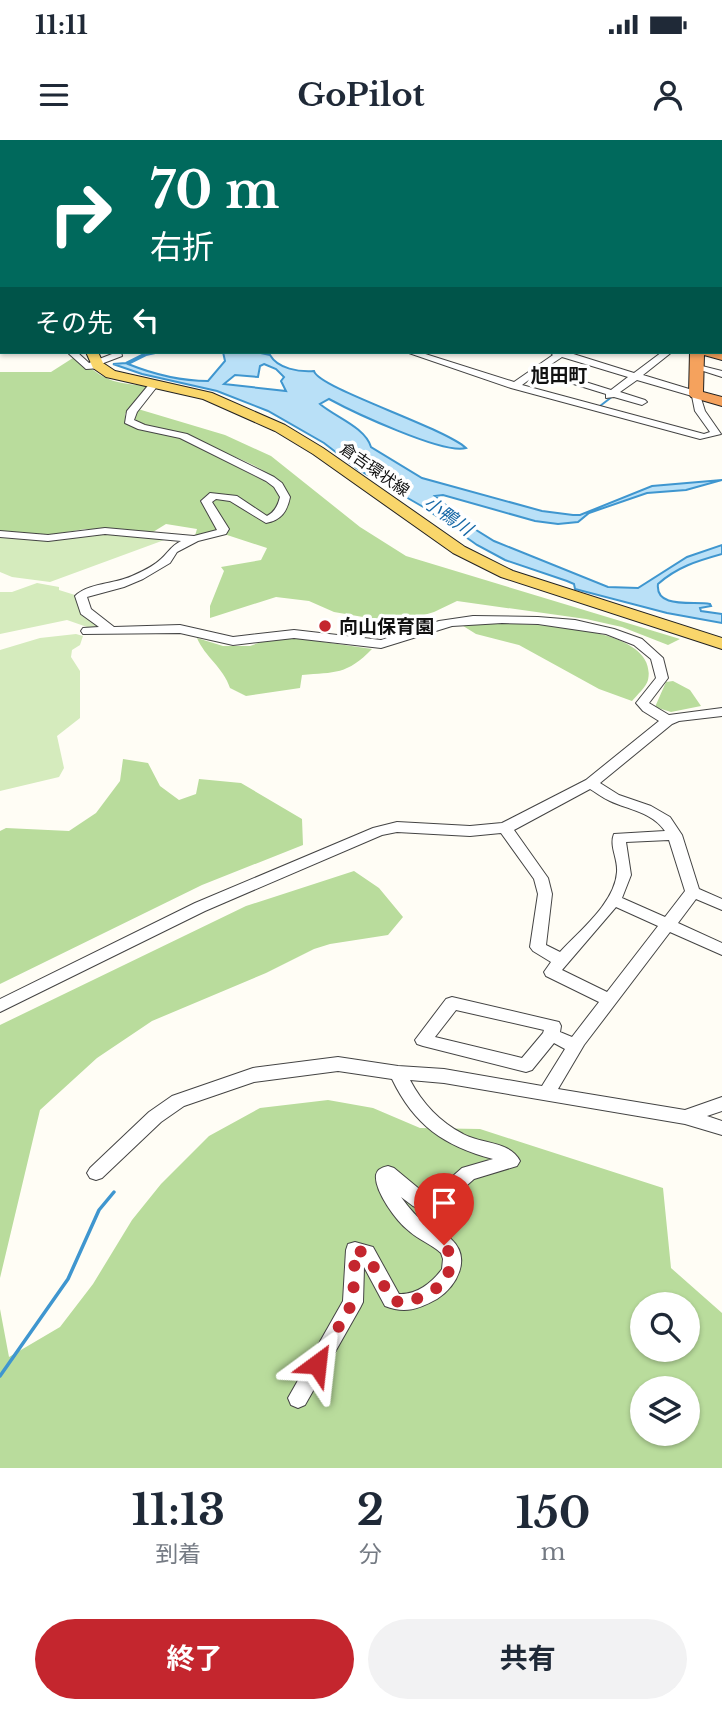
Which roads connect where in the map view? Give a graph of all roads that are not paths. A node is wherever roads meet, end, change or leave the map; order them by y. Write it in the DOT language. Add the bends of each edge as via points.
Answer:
graph roads {
  1 [pos="74,354"];
  2 [pos="117,354"];
  3 [pos="417,354"];
  4 [pos="557,354"];
  5 [pos="565,354"];
  6 [pos="665,354"];
  7 [pos="697,359"];
  8 [pos="96,360"];
  9 [pos="537,370"];
  10 [pos="722,374"];
  11 [pos="635,376"];
  12 [pos="154,384"];
  13 [pos="514,386"];
  14 [pos="613,394"];
  15 [pos="696,394"];
  16 [pos="642,402"];
  17 [pos="722,403"];
  18 [pos="594,408"];
  19 [pos="700,410"];
  20 [pos="717,431"];
  21 [pos="0,534"];
  22 [pos="194,539"];
  23 [pos="111,630"];
  24 [pos="87,631"];
  25 [pos="722,644"];
  26 [pos="722,712"];
  27 [pos="667,721"];
  28 [pos="591,783"];
  29 [pos="505,828"];
  30 [pos="674,835"];
  31 [pos="694,892"];
  32 [pos="613,900"];
  33 [pos="722,905"];
  34 [pos="668,925"];
  35 [pos="722,949"];
  36 [pos="560,960"];
  37 [pos="611,1001"];
  38 [pos="0,1006"];
  39 [pos="551,1035"];
  40 [pos="575,1046"];
  41 [pos="398,1073"];
  42 [pos="547,1093"];
  43 [pos="722,1104"];
  44 [pos="685,1117"];
  45 [pos="722,1128"];
  46 [pos="96,1174"];
  47 [pos="299,1398"];
  1 -- 8 [label="street" via="86,366"];
  2 -- 8 [label="street"];
  3 -- 13 [label="street"];
  4 -- 9 [label="street"];
  5 -- 11 [label="street"];
  6 -- 11 [label="street"];
  7 -- 10 [label="street"];
  7 -- 15 [label="highway"];
  8 -- 12 [label="main road, 倉吉環状線" via="121,378"];
  9 -- 13 [label="street"];
  9 -- 14 [label="street"];
  11 -- 14 [label="street"];
  11 -- 15 [label="street"];
  12 -- 22 [label="street" via="130,412 129,421 207,447 270,479 285,497 279,513 266,520 233,498 208,498 205,501 223,529"];
  12 -- 25 [label="main road, 倉吉環状線" via="207,396 280,428 459,550 489,565 554,591"];
  13 -- 18 [label="street"];
  14 -- 16 [label="street"];
  14 -- 18 [label="street"];
  15 -- 17 [label="highway"];
  15 -- 19 [label="street"];
  17 -- 19 [label="highway"];
  18 -- 20 [label="street" via="704,437"];
  19 -- 20 [label="street"];
  21 -- 22 [label="street" via="48,538 104,531"];
  22 -- 23 [label="street" via="139,577 81,596 85,611"];
  23 -- 24 [label="street"];
  23 -- 27 [label="street" via="180,629 233,641 287,634 381,643 471,620 594,626 628,637 659,662 662,678 642,703"];
  26 -- 27 [label="street"];
  27 -- 28 [label="street"];
  28 -- 29 [label="street"];
  28 -- 30 [label="street" via="666,820"];
  29 -- 36 [label="street" via="541,878 545,894 538,947"];
  29 -- 38 [label="street" via="397,827 377,831 200,908"];
  30 -- 31 [label="street"];
  30 -- 32 [label="street" via="619,837 625,874"];
  31 -- 33 [label="street"];
  31 -- 34 [label="street"];
  32 -- 34 [label="street"];
  32 -- 36 [label="street"];
  34 -- 35 [label="street"];
  34 -- 37 [label="street"];
  36 -- 37 [label="street" via="552,972"];
  37 -- 40 [label="street"];
  39 -- 39 [label="street" via="527,1065 423,1040 452,1003 553,1026"];
  39 -- 40 [label="street"];
  40 -- 42 [label="street"];
  41 -- 42 [label="street"];
  41 -- 46 [label="street" via="338,1064 273,1071 222,1084 178,1101 155,1117"];
  41 -- 47 [label="street" via="421,1110 454,1138 512,1161 468,1173 432,1206 385,1175 386,1185 414,1226 450,1252 448,1275 436,1290 407,1304 398,1303 366,1253 355,1250 353,1302"];
  42 -- 44 [label="street"];
  43 -- 44 [label="street"];
  44 -- 45 [label="street"];
}
